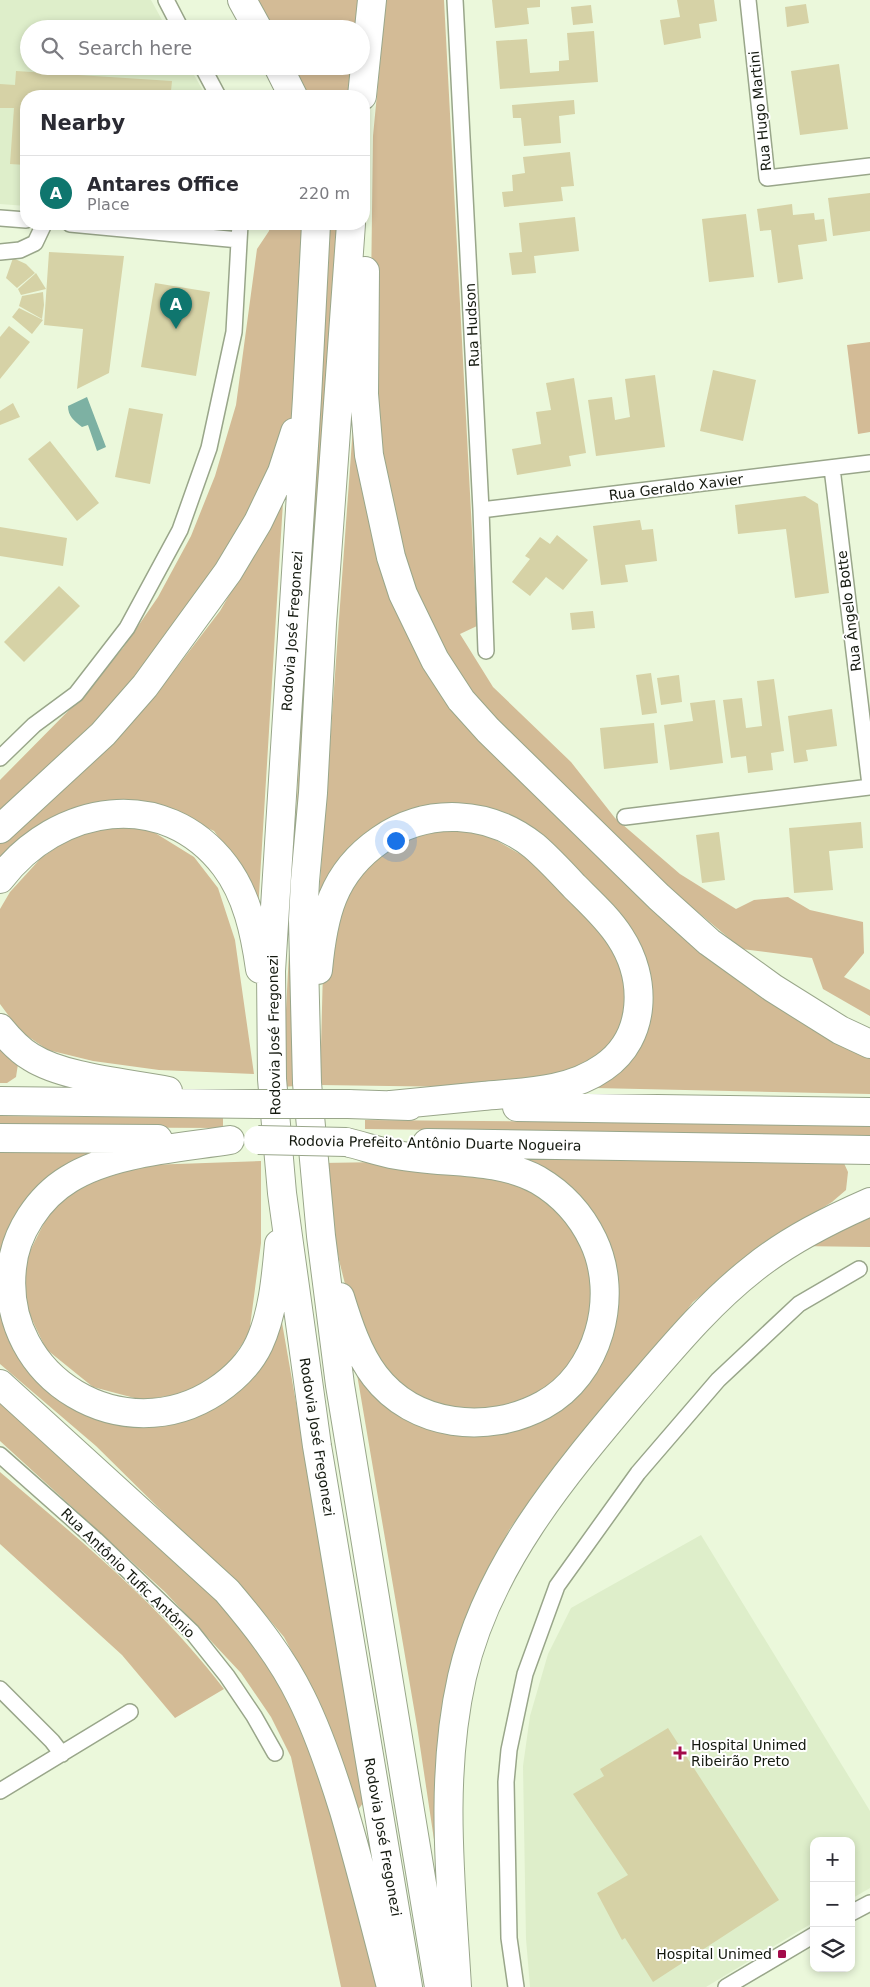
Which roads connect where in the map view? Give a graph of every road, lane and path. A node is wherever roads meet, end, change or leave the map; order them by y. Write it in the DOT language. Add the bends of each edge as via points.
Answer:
graph roads {
  1 [pos="166,0"];
  2 [pos="242,0"];
  3 [pos="372,0"];
  4 [pos="455,0"];
  5 [pos="748,0"];
  6 [pos="176,20"];
  7 [pos="253,20"];
  8 [pos="370,20"];
  9 [pos="207,75"];
  10 [pos="282,75"];
  11 [pos="364,75"];
  12 [pos="215,90"];
  13 [pos="290,90"];
  14 [pos="363,90"];
  15 [pos="870,166"];
  16 [pos="0,218"];
  17 [pos="20,220"];
  18 [pos="41,230"];
  19 [pos="133,230"];
  20 [pos="240,230"];
  21 [pos="316,230"];
  22 [pos="351,230"];
  23 [pos="362,230"];
  24 [pos="239,240"];
  25 [pos="0,252"];
  26 [pos="307,398"];
  27 [pos="870,463"];
  28 [pos="832,468"];
  29 [pos="481,510"];
  30 [pos="486,650"];
  31 [pos="0,758"];
  32 [pos="870,786"];
  33 [pos="625,817"];
  34 [pos="0,829"];
  35 [pos="0,879"];
  36 [pos="0,1028"];
  37 [pos="870,1044"];
  38 [pos="272,1079"];
  39 [pos="307,1083"];
  40 [pos="0,1102"];
  41 [pos="247,1104"];
  42 [pos="391,1105"];
  43 [pos="870,1112"];
  44 [pos="0,1138"];
  45 [pos="230,1140"];
  46 [pos="346,1142"];
  47 [pos="870,1150"];
  48 [pos="282,1193"];
  49 [pos="870,1202"];
  50 [pos="321,1236"];
  51 [pos="859,1269"];
  52 [pos="0,1384"];
  53 [pos="0,1455"];
  54 [pos="0,1689"];
  55 [pos="130,1712"];
  56 [pos="274,1753"];
  57 [pos="62,1754"];
  58 [pos="0,1791"];
  59 [pos="870,1903"];
  60 [pos="855,1911"];
  61 [pos="810,1937"];
  62 [pos="391,1987"];
  63 [pos="408,1987"];
  64 [pos="440,1987"];
  65 [pos="457,1987"];
  66 [pos="516,1987"];
  67 [pos="726,1987"];
  1 -- 6 [label="street"];
  2 -- 7 [label="highway"];
  3 -- 8 [label="highway"];
  4 -- 29 [label="street, Rua Hudson"];
  5 -- 15 [label="street, Rua Hugo Martini" via="767,178"];
  9 -- 12 [label="street"];
  10 -- 13 [label="highway"];
  11 -- 14 [label="highway"];
  16 -- 17 [label="street"];
  18 -- 25 [label="street" via="35,243 20,250"];
  19 -- 24 [label="street"];
  20 -- 24 [label="street"];
  21 -- 26 [label="highway, Rodovia José Fregonezi"];
  22 -- 39 [label="highway" via="304,900"];
  23 -- 37 [label="highway" via="364,394 369,455 391,557 403,594 435,660 461,700 488,730 709,942 773,988 840,1030"];
  24 -- 31 [label="street" via="234,332 204,468 180,530 127,628 76,694 34,725"];
  26 -- 34 [label="highway" via="282,472 258,522 228,572 145,686 103,734"];
  26 -- 38 [label="highway, Rodovia José Fregonezi" via="271,971"];
  27 -- 28 [label="street, Rua Geraldo Xavier"];
  28 -- 29 [label="street, Rua Geraldo Xavier"];
  28 -- 32 [label="street, Rua Ângelo Botte"];
  29 -- 30 [label="street, Rua Hudson"];
  32 -- 33 [label="street"];
  35 -- 38 [label="highway" via="18,858 44,838 91,817 124,814 153,817 170,822 196,837 226,867 240,890 250,917 258,953"];
  36 -- 41 [label="highway" via="18,1048 54,1068"];
  38 -- 48 [label="highway, Rodovia José Fregonezi"];
  39 -- 42 [label="highway" via="324,922 335,890 355,862 375,843 412,823 456,816 499,826 542,853 621,938 633,964 639,989 638,1012 631,1034 604,1067 566,1085"];
  39 -- 50 [label="highway"];
  40 -- 41 [label="highway"];
  41 -- 42 [label="highway, bridge"];
  42 -- 43 [label="highway"];
  44 -- 45 [label="highway, Rodovia Prefeito Antônio Duarte Nogueira"];
  45 -- 46 [label="highway, Rodovia Prefeito Antônio Duarte Nogueira, bridge"];
  45 -- 48 [label="highway" via="97,1165 56,1188 41,1204 15,1248 10,1290 20,1331 44,1369 80,1397 110,1408 142,1414 157,1414 183,1407 226,1384 252,1356 268,1319 278,1252"];
  46 -- 47 [label="highway, Rodovia Prefeito Antônio Duarte Nogueira"];
  46 -- 50 [label="highway" via="397,1155 485,1165 523,1174 552,1190 583,1221 602,1261 606,1287 599,1336 585,1363 565,1388 544,1405 526,1413 475,1423 454,1422 425,1414 387,1388 364,1357 340,1298"];
  48 -- 63 [label="highway, Rodovia José Fregonezi" via="317,1446"];
  49 -- 65 [label="highway" via="836,1216 755,1268 685,1332 566,1476 512,1554 474,1636 462,1676 453,1732 447,1811"];
  50 -- 64 [label="highway" via="340,1385"];
  51 -- 66 [label="street" via="799,1304 718,1380 638,1473 558,1586 525,1674 509,1750 506,1782 509,1938"];
  52 -- 62 [label="highway" via="220,1585 278,1656 318,1732 362,1869"];
  53 -- 56 [label="street, Rua Antônio Tufic Antônio" via="96,1540 192,1632 227,1676"];
  54 -- 57 [label="street"];
  55 -- 57 [label="street"];
  57 -- 58 [label="street"];
  59 -- 60 [label="street"];
  61 -- 67 [label="street"];
}
